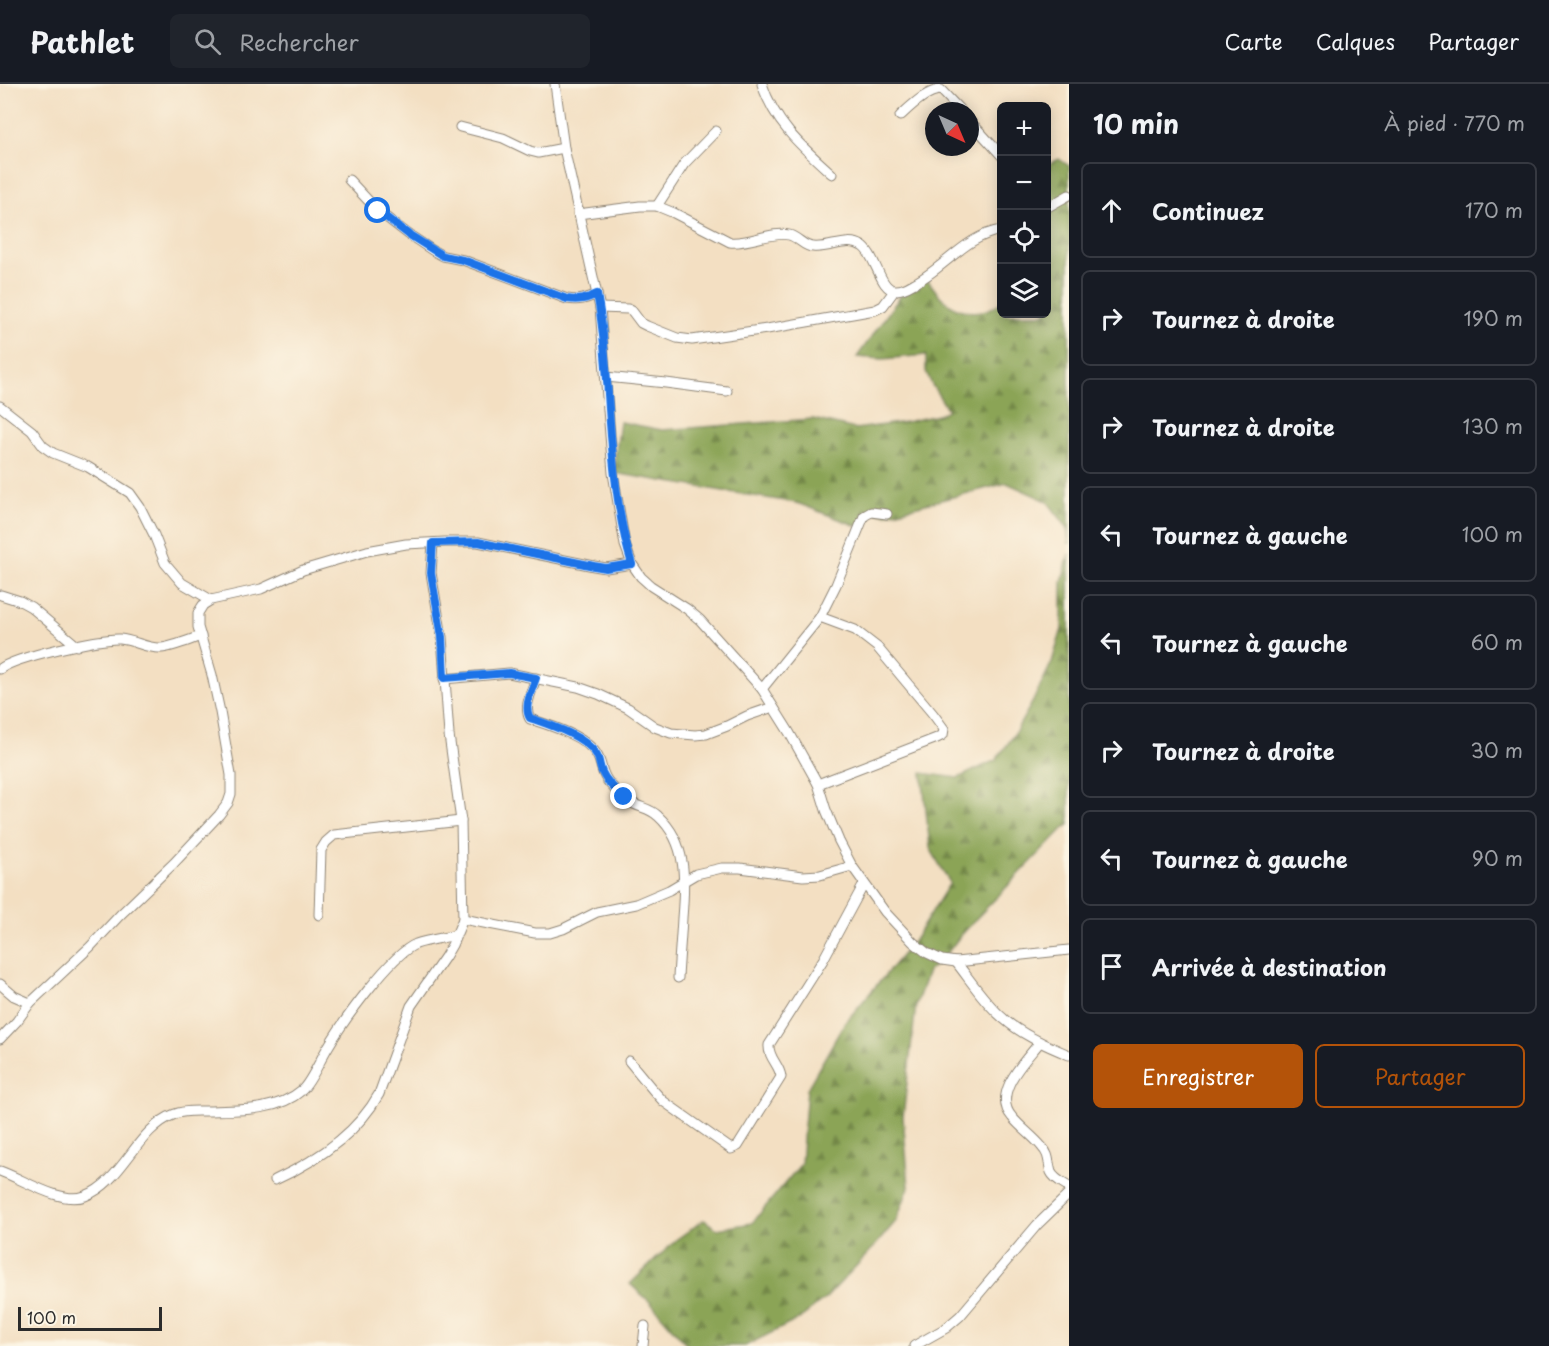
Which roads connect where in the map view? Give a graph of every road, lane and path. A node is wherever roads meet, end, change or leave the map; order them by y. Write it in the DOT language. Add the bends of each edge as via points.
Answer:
graph roads {
  1 [pos="555,84"];
  2 [pos="762,84"];
  3 [pos="952,102"];
  4 [pos="900,116"];
  5 [pos="460,128"];
  6 [pos="716,131"];
  7 [pos="979,131"];
  8 [pos="564,148"];
  9 [pos="997,151"];
  10 [pos="831,174"];
  11 [pos="349,180"];
  12 [pos="1069,195"];
  13 [pos="657,206"];
  14 [pos="1051,206"];
  15 [pos="579,214"];
  16 [pos="997,230"];
  17 [pos="894,291"];
  18 [pos="597,294"];
  19 [pos="600,308"];
  20 [pos="606,377"];
  21 [pos="727,391"];
  22 [pos="0,406"];
  23 [pos="887,514"];
  24 [pos="433,543"];
  25 [pos="632,564"];
  26 [pos="1,595"];
  27 [pos="211,600"];
  28 [pos="820,617"];
  29 [pos="201,636"];
  30 [pos="77,646"];
  31 [pos="0,669"];
  32 [pos="444,678"];
  33 [pos="536,678"];
  34 [pos="762,689"];
  35 [pos="773,707"];
  36 [pos="818,784"];
  37 [pos="461,821"];
  38 [pos="852,866"];
  39 [pos="685,880"];
  40 [pos="864,884"];
  41 [pos="319,915"];
  42 [pos="463,919"];
  43 [pos="456,935"];
  44 [pos="1069,950"];
  45 [pos="956,962"];
  46 [pos="678,978"];
  47 [pos="0,984"];
  48 [pos="30,1003"];
  49 [pos="0,1040"];
  50 [pos="1040,1042"];
  51 [pos="1069,1055"];
  52 [pos="629,1061"];
  53 [pos="0,1171"];
  54 [pos="275,1180"];
  55 [pos="1069,1187"];
  56 [pos="1069,1194"];
  57 [pos="645,1326"];
  58 [pos="643,1346"];
  59 [pos="914,1346"];
  1 -- 8 [label="street"];
  2 -- 10 [label="street" via="780,122"];
  3 -- 4 [label="street" via="935,90"];
  5 -- 8 [label="street" via="503,138 538,153"];
  6 -- 13 [label="street" via="684,164"];
  7 -- 9 [label="street"];
  8 -- 15 [label="street"];
  11 -- 18 [label="street" via="378,211 443,256 567,299 584,300"];
  12 -- 14 [label="street"];
  13 -- 15 [label="street"];
  13 -- 17 [label="street" via="730,242 790,235 811,248 859,244 870,254 885,284"];
  15 -- 18 [label="street"];
  16 -- 17 [label="street" via="963,247 926,278"];
  17 -- 19 [label="street" via="875,310 692,340 647,326 628,309"];
  18 -- 19 [label="street"];
  19 -- 20 [label="street"];
  20 -- 21 [label="street"];
  20 -- 25 [label="street" via="613,473"];
  22 -- 27 [label="street" via="53,453 88,467 130,493 165,563 182,583"];
  23 -- 28 [label="street" via="871,512 864,516"];
  24 -- 25 [label="street" via="478,542 606,568"];
  24 -- 27 [label="street" via="367,551 303,570 261,588"];
  24 -- 32 [label="street" via="431,573 442,637"];
  25 -- 34 [label="street" via="651,586 700,620"];
  26 -- 30 [label="street" via="31,607"];
  27 -- 29 [label="street" via="198,613"];
  28 -- 34 [label="street"];
  28 -- 36 [label="street" via="855,630 877,647 944,729 937,738"];
  29 -- 30 [label="street" via="162,648 122,639"];
  29 -- 48 [label="street" via="231,775 228,803 174,863"];
  30 -- 31 [label="street" via="19,659"];
  32 -- 33 [label="street" via="509,673"];
  32 -- 37 [label="street"];
  33 -- 35 [label="street" via="598,694 671,733 706,734"];
  33 -- 39 [label="street" via="526,709 528,716 583,742 596,752 608,782 633,804 659,816 680,850"];
  34 -- 35 [label="street"];
  35 -- 36 [label="street"];
  36 -- 38 [label="street"];
  37 -- 41 [label="street" via="334,835 321,850"];
  37 -- 42 [label="street"];
  38 -- 39 [label="street" via="803,876 722,868"];
  38 -- 40 [label="street"];
  39 -- 42 [label="street" via="636,904 597,912 550,933"];
  39 -- 46 [label="street"];
  40 -- 45 [label="street" via="913,942 942,960"];
  40 -- 52 [label="street" via="823,960 769,1046 768,1052 781,1077 738,1146 731,1149 663,1101"];
  42 -- 43 [label="street"];
  43 -- 53 [label="street" via="416,944 385,970 339,1028 304,1088 290,1098 276,1105 175,1113 143,1138 112,1177 85,1197 69,1198 46,1191"];
  43 -- 54 [label="street" via="411,1006 372,1107 342,1139"];
  44 -- 45 [label="street"];
  45 -- 50 [label="street" via="1002,1018"];
  47 -- 48 [label="street"];
  48 -- 49 [label="street"];
  50 -- 51 [label="street"];
  50 -- 55 [label="street" via="1010,1082 1005,1092 1006,1108 1048,1155 1055,1178"];
  56 -- 59 [label="street" via="1037,1225 960,1316"];
  57 -- 58 [label="street"];
}
